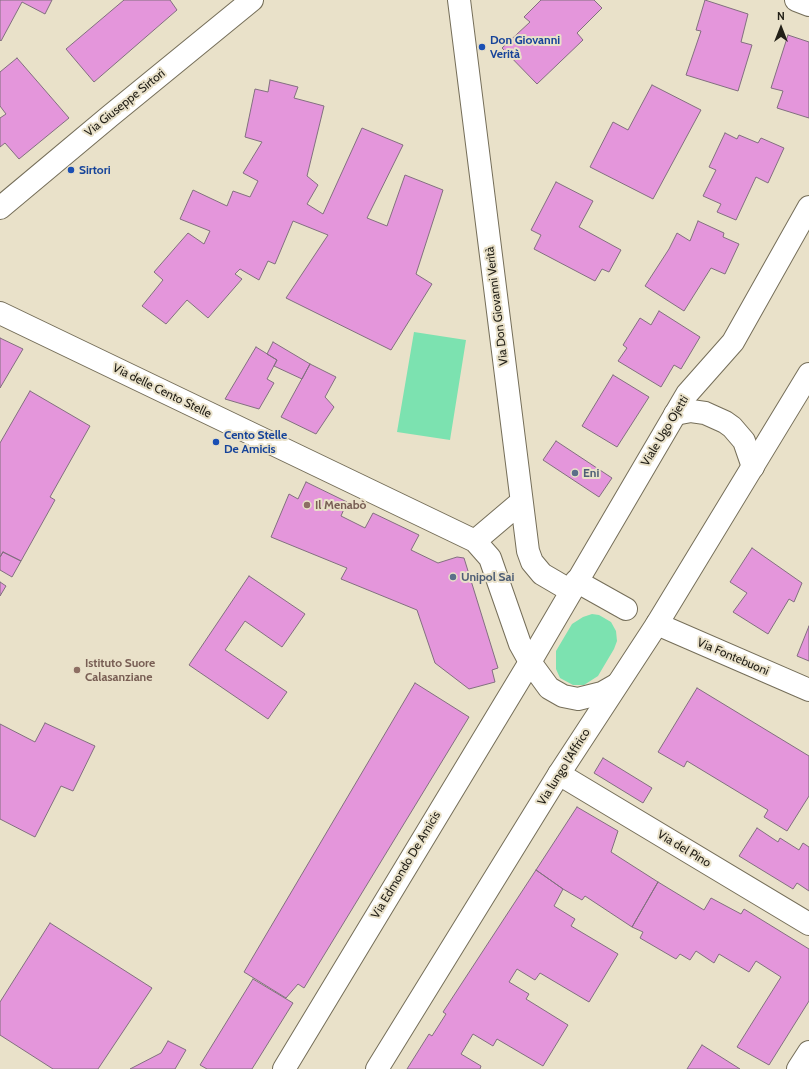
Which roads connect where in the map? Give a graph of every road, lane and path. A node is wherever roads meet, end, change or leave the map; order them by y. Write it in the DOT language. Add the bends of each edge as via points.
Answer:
graph roads {
  1 [pos="252,0"];
  2 [pos="459,0"];
  3 [pos="796,0"];
  4 [pos="809,4"];
  5 [pos="809,207"];
  6 [pos="0,208"];
  7 [pos="0,313"];
  8 [pos="809,374"];
  9 [pos="675,414"];
  10 [pos="753,467"];
  11 [pos="521,502"];
  12 [pos="475,541"];
  13 [pos="574,586"];
  14 [pos="626,609"];
  15 [pos="657,624"];
  16 [pos="530,662"];
  17 [pos="616,685"];
  18 [pos="809,690"];
  19 [pos="559,774"];
  20 [pos="809,924"];
  21 [pos="809,1052"];
  22 [pos="286,1068"];
  23 [pos="377,1069"];
  24 [pos="798,1069"];
  1 -- 6 [label="street, Via Giuseppe Sirtori"];
  2 -- 11 [label="street, Via Don Giovanni Verità"];
  3 -- 4 [label="street"];
  5 -- 9 [label="street, Viale Ugo Ojetti" via="733,342 687,394"];
  7 -- 12 [label="street, Via delle Cento Stelle"];
  8 -- 10 [label="street, Via lungo l'Affrico"];
  9 -- 10 [label="street" via="704,413 725,422 744,441"];
  9 -- 13 [label="street, Viale Ugo Ojetti"];
  10 -- 15 [label="street, Via lungo l'Affrico"];
  11 -- 12 [label="street"];
  11 -- 13 [label="street, Via Don Giovanni Verità" via="532,562 542,574"];
  12 -- 16 [label="street, Via delle Cento Stelle" via="490,558 520,644"];
  13 -- 14 [label="street, Via Don Giovanni Verità"];
  13 -- 16 [label="street, Viale Ugo Ojetti"];
  15 -- 17 [label="street, Via lungo l'Affrico"];
  15 -- 18 [label="street, Via Fontebuoni"];
  16 -- 17 [label="street" via="549,688 563,696 578,699 591,697"];
  16 -- 22 [label="street, Via Edmondo De Amicis"];
  17 -- 19 [label="street, Via lungo l'Affrico"];
  19 -- 20 [label="street, Via del Pino"];
  19 -- 23 [label="street, Via lungo l'Affrico"];
  21 -- 24 [label="street"];
}
